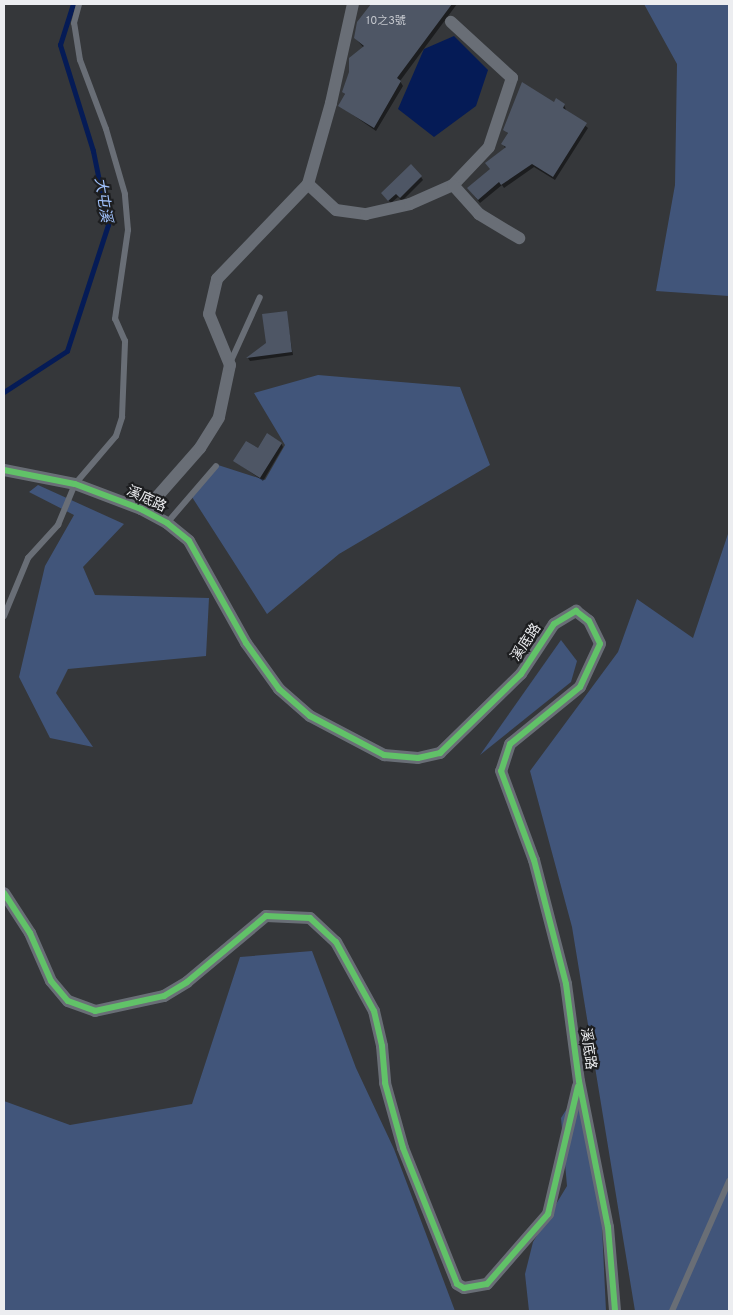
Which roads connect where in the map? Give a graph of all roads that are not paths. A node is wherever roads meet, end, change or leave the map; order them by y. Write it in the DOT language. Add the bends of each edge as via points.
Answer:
graph roads {
  1 [pos="79,4"];
  2 [pos="353,4"];
  3 [pos="451,22"];
  4 [pos="308,184"];
  5 [pos="453,185"];
  6 [pos="519,238"];
  7 [pos="260,297"];
  8 [pos="230,365"];
  9 [pos="216,466"];
  10 [pos="4,470"];
  11 [pos="75,484"];
  12 [pos="141,509"];
  13 [pos="167,524"];
  14 [pos="4,616"];
  15 [pos="4,892"];
  16 [pos="579,1081"];
  17 [pos="729,1181"];
  18 [pos="615,1311"];
  19 [pos="672,1311"];
  1 -- 11 [label="lane" via="74,22 80,60 106,129 125,194 128,230 115,319 125,341 122,417 116,436"];
  2 -- 4 [label="street"];
  3 -- 5 [label="street" via="512,78 489,147"];
  4 -- 5 [label="street" via="336,210 366,214 410,204"];
  4 -- 8 [label="street" via="217,279 209,314"];
  5 -- 6 [label="street" via="479,214"];
  7 -- 8 [label="lane"];
  8 -- 12 [label="street" via="219,417 200,448 156,498"];
  9 -- 13 [label="lane"];
  10 -- 11 [label="street, 溪底路"];
  11 -- 12 [label="street, 溪底路"];
  11 -- 14 [label="lane" via="58,524 28,558"];
  12 -- 13 [label="street, 溪底路"];
  13 -- 16 [label="street, 溪底路" via="189,541 246,643 279,689 310,716 384,755 418,758 440,753 521,674 554,624 576,611 589,622 600,644 580,687 510,744 501,771 534,860 566,984"];
  15 -- 16 [label="street" via="30,933 51,981 68,1001 95,1011 164,996 187,982 266,916 310,918 336,942 374,1011 382,1046 384,1084 403,1148 457,1284 464,1288 487,1284 548,1214"];
  16 -- 18 [label="street, 溪底路" via="608,1227"];
  17 -- 19 [label="lane"];
}
